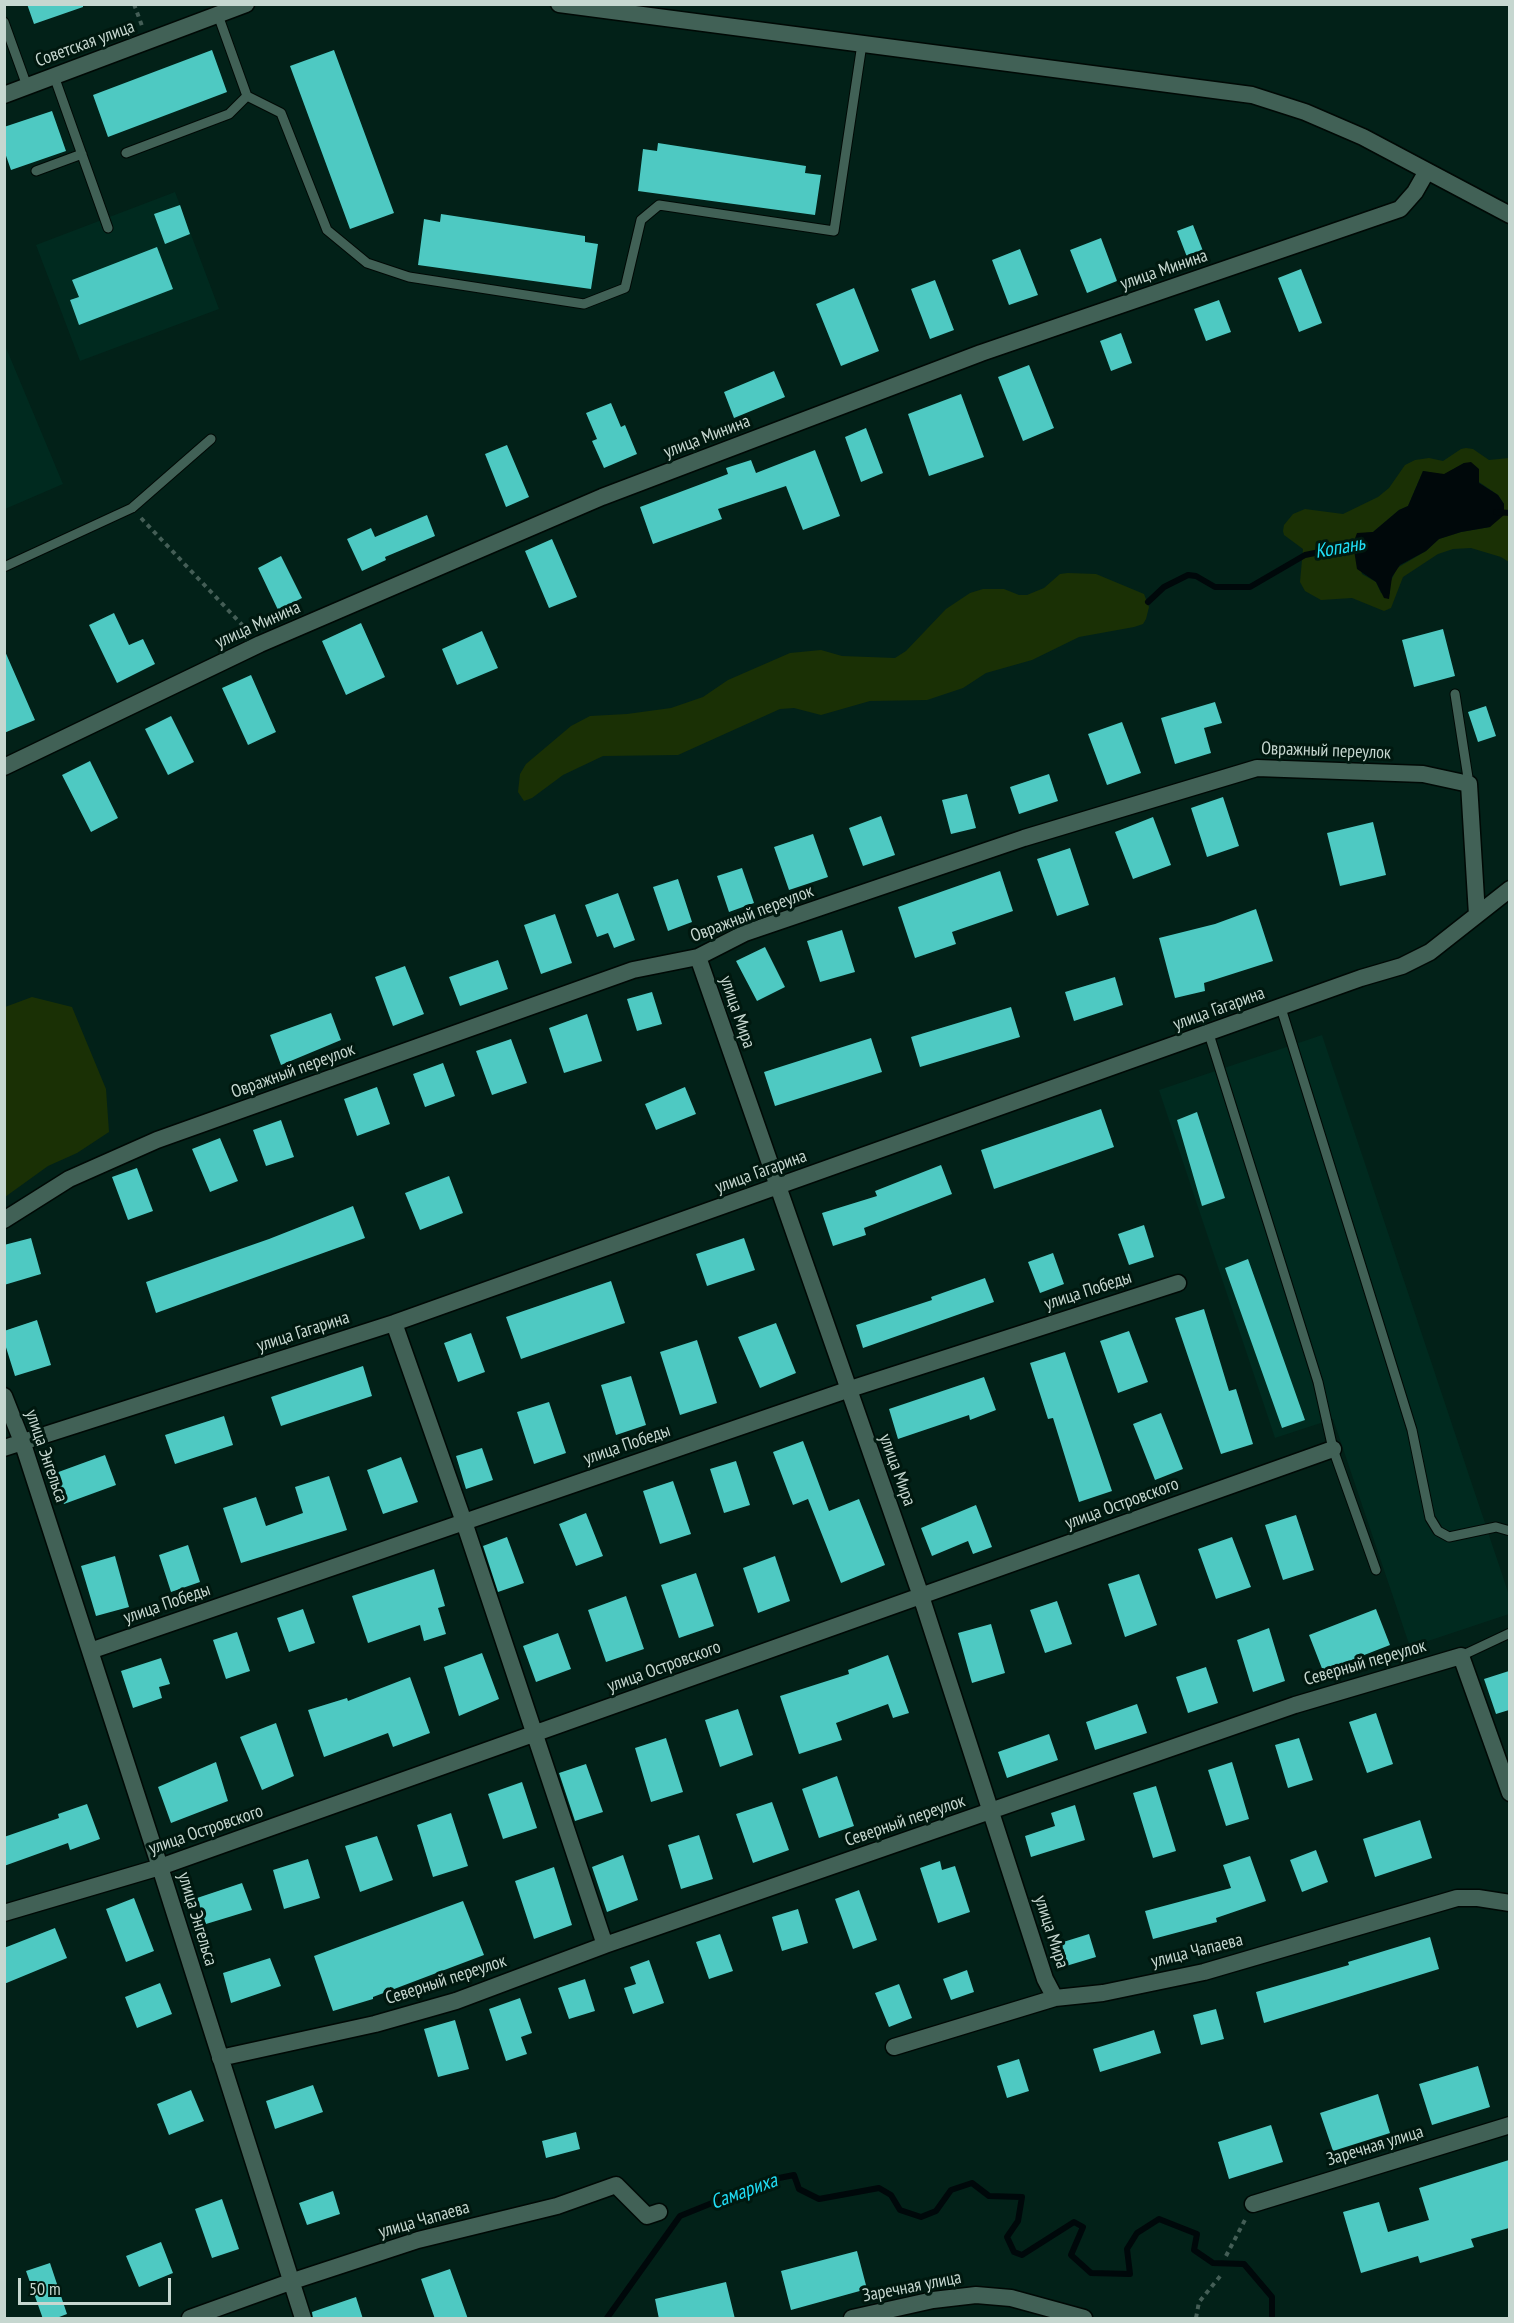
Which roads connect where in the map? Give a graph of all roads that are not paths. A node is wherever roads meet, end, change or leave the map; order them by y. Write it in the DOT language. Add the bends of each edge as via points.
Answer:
graph roads {
  1 [pos="246,4"];
  2 [pos="559,4"];
  3 [pos="218,15"];
  4 [pos="4,22"];
  5 [pos="862,44"];
  6 [pos="54,76"];
  7 [pos="27,86"];
  8 [pos="4,95"];
  9 [pos="247,96"];
  10 [pos="126,153"];
  11 [pos="82,154"];
  12 [pos="36,171"];
  13 [pos="1427,171"];
  14 [pos="1509,215"];
  15 [pos="108,228"];
  16 [pos="211,439"];
  17 [pos="4,567"];
  18 [pos="1455,694"];
  19 [pos="4,767"];
  20 [pos="1469,784"];
  21 [pos="1509,889"];
  22 [pos="1477,915"];
  23 [pos="698,957"];
  24 [pos="1281,1008"];
  25 [pos="1209,1034"];
  26 [pos="777,1188"];
  27 [pos="4,1220"];
  28 [pos="1179,1283"];
  29 [pos="394,1323"];
  30 [pos="847,1390"];
  31 [pos="4,1396"];
  32 [pos="22,1444"];
  33 [pos="4,1448"];
  34 [pos="1333,1449"];
  35 [pos="464,1522"];
  36 [pos="1509,1531"];
  37 [pos="1376,1570"];
  38 [pos="921,1596"];
  39 [pos="1509,1633"];
  40 [pos="90,1652"];
  41 [pos="1461,1656"];
  42 [pos="533,1734"];
  43 [pos="1509,1793"];
  44 [pos="991,1812"];
  45 [pos="160,1867"];
  46 [pos="1509,1903"];
  47 [pos="4,1913"];
  48 [pos="605,1945"];
  49 [pos="1055,1998"];
  50 [pos="894,2046"];
  51 [pos="220,2058"];
  52 [pos="1509,2125"];
  53 [pos="1253,2204"];
  54 [pos="659,2212"];
  55 [pos="290,2282"];
  56 [pos="190,2319"];
  57 [pos="303,2319"];
  58 [pos="852,2319"];
  59 [pos="1084,2319"];
  1 -- 3 [label="street, Советская улица"];
  2 -- 5 [label="street"];
  3 -- 6 [label="street, Советская улица"];
  3 -- 9 [label="lane"];
  4 -- 7 [label="lane"];
  5 -- 9 [label="lane" via="834,231 659,205 641,220 625,288 584,304 409,277 367,263 327,230 281,113"];
  5 -- 13 [label="street" via="1252,95 1363,137"];
  6 -- 7 [label="street, Советская улица"];
  6 -- 11 [label="lane"];
  7 -- 8 [label="street, Советская улица"];
  9 -- 10 [label="lane" via="229,114"];
  11 -- 12 [label="lane"];
  11 -- 15 [label="lane"];
  13 -- 14 [label="street"];
  13 -- 19 [label="street, улица Минина" via="1400,209 981,353 602,497 260,644"];
  16 -- 17 [label="lane" via="132,508"];
  18 -- 20 [label="lane"];
  20 -- 22 [label="street"];
  20 -- 23 [label="street, Овражный переулок" via="1423,774 1288,767 1247,770 1024,838 745,933"];
  21 -- 22 [label="street, улица Гагарина"];
  22 -- 24 [label="street, улица Гагарина" via="1430,952 1402,966"];
  23 -- 26 [label="street, улица Мира"];
  23 -- 27 [label="street, Овражный переулок" via="633,970 157,1140 69,1179"];
  24 -- 25 [label="street, улица Гагарина"];
  24 -- 36 [label="lane" via="1412,1430 1430,1518 1438,1531 1449,1537 1496,1527"];
  25 -- 26 [label="street, улица Гагарина"];
  25 -- 34 [label="lane" via="1318,1382"];
  26 -- 29 [label="street, улица Гагарина"];
  26 -- 30 [label="street, улица Мира"];
  28 -- 30 [label="street, улица Победы"];
  29 -- 32 [label="street, улица Гагарина"];
  29 -- 35 [label="street"];
  30 -- 35 [label="street, улица Победы"];
  30 -- 38 [label="street, улица Мира"];
  31 -- 32 [label="street, улица Энгельса"];
  32 -- 33 [label="street, улица Гагарина"];
  32 -- 40 [label="street, улица Энгельса"];
  34 -- 37 [label="lane"];
  34 -- 38 [label="street, улица Островского"];
  35 -- 40 [label="street, улица Победы"];
  35 -- 42 [label="street"];
  38 -- 42 [label="street, улица Островского"];
  38 -- 44 [label="street, улица Мира"];
  39 -- 41 [label="lane"];
  40 -- 45 [label="street, улица Энгельса"];
  41 -- 43 [label="street"];
  41 -- 44 [label="street, Северный переулок" via="1294,1705"];
  42 -- 45 [label="street, улица Островского"];
  42 -- 48 [label="street"];
  44 -- 48 [label="street, Северный переулок"];
  44 -- 49 [label="street, улица Мира" via="1045,1979"];
  45 -- 47 [label="street, улица Островского"];
  45 -- 51 [label="street, улица Энгельса"];
  46 -- 49 [label="street, улица Чапаева" via="1457,1898 1204,1972 1103,1993"];
  48 -- 51 [label="street, Северный переулок" via="456,2001 375,2024"];
  49 -- 50 [label="street, улица Чапаева"];
  51 -- 55 [label="street, улица Энгельса"];
  52 -- 53 [label="street, Заречная улица"];
  54 -- 55 [label="street, улица Чапаева" via="647,2216 616,2185 556,2206 418,2240"];
  55 -- 56 [label="street, улица Чапаева"];
  55 -- 57 [label="street, улица Энгельса"];
  58 -- 59 [label="street, Заречная улица" via="933,2300 976,2295 1011,2298"];
}
